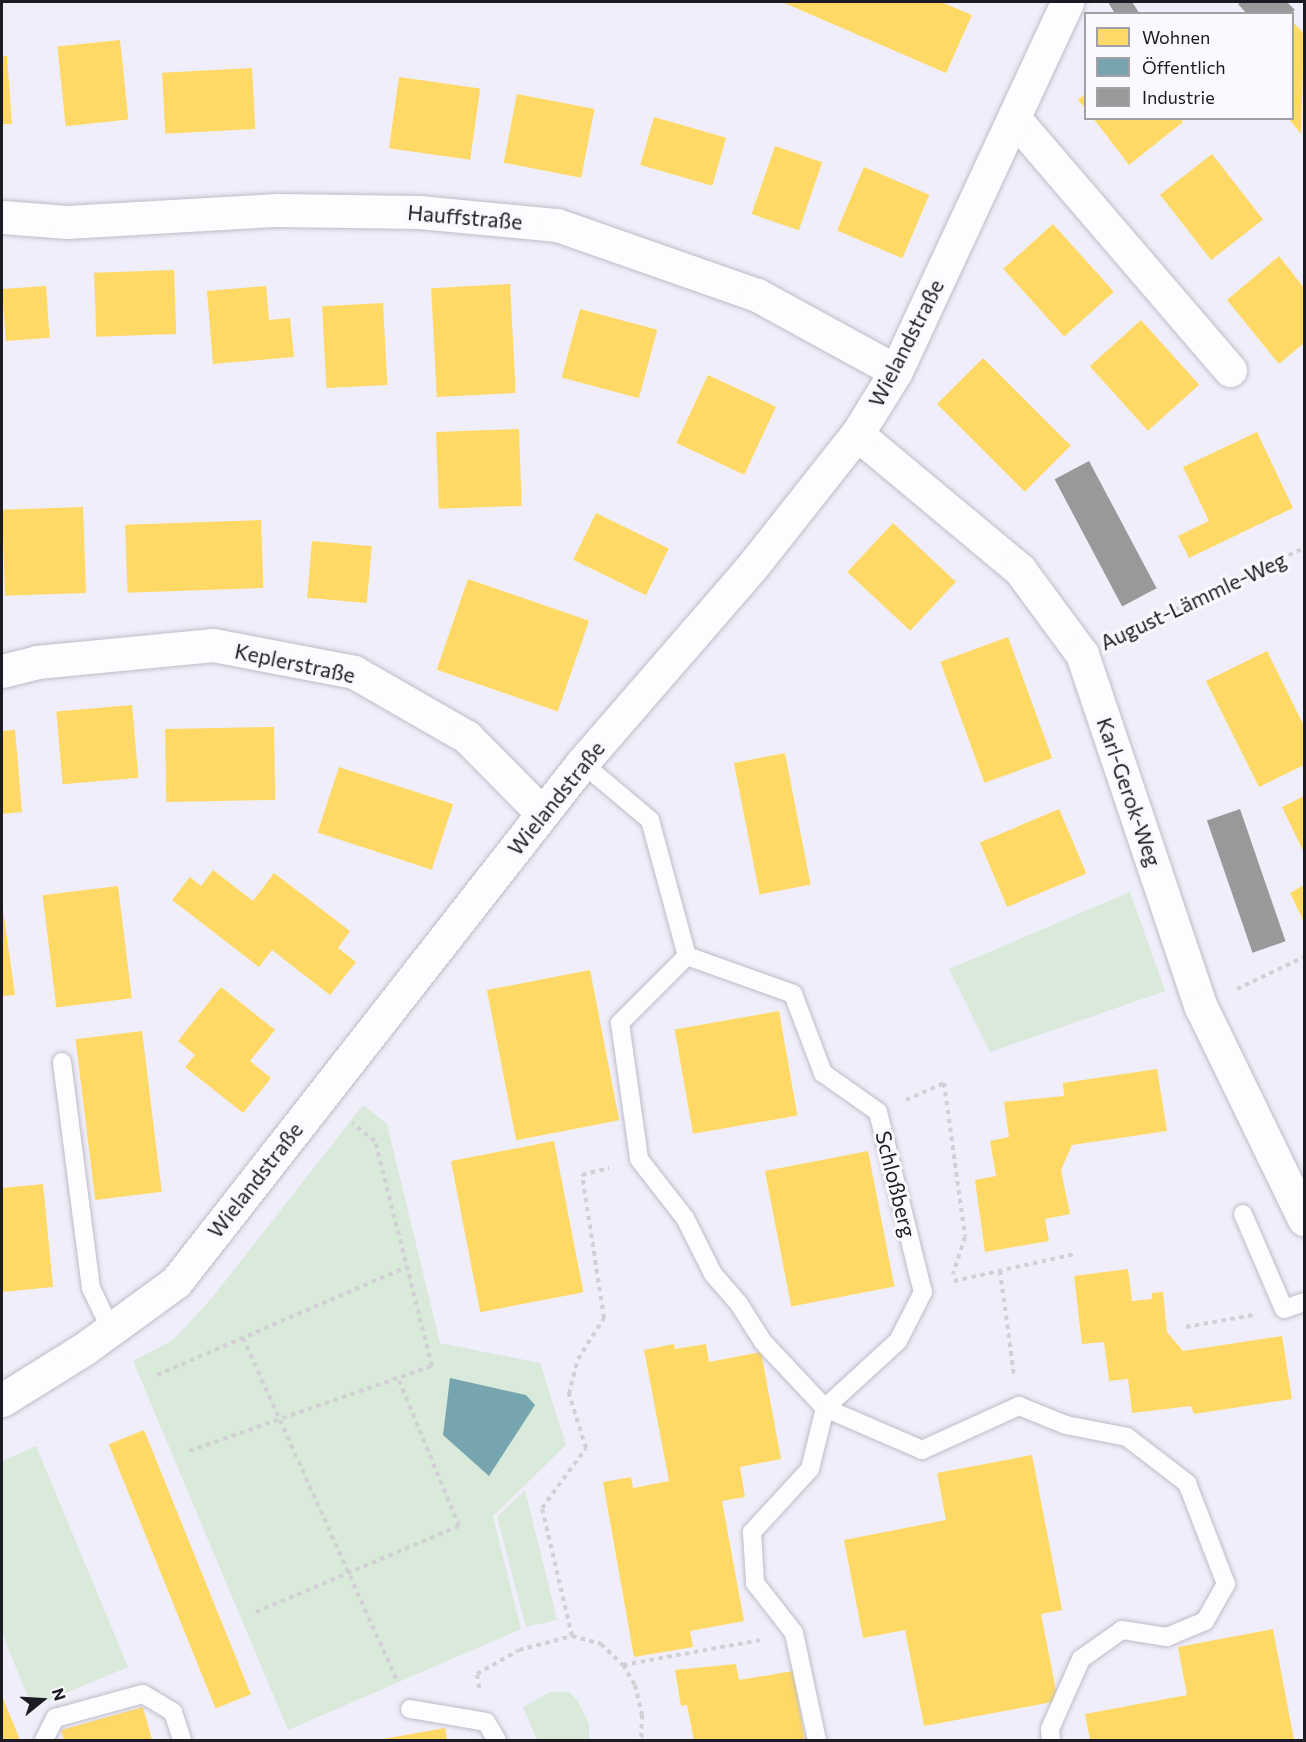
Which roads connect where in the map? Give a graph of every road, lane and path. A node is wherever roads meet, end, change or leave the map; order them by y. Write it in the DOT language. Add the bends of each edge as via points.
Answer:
graph roads {
  1 [pos="1067,2"];
  2 [pos="1014,118"];
  3 [pos="2,217"];
  4 [pos="1230,370"];
  5 [pos="896,371"];
  6 [pos="857,434"];
  7 [pos="1305,548"];
  8 [pos="1082,654"];
  9 [pos="2,671"];
  10 [pos="582,763"];
  11 [pos="542,813"];
  12 [pos="687,956"];
  13 [pos="1305,957"];
  14 [pos="1201,1007"];
  15 [pos="63,1062"];
  16 [pos="320,1097"];
  17 [pos="878,1112"];
  18 [pos="639,1159"];
  19 [pos="1243,1214"];
  20 [pos="1305,1219"];
  21 [pos="1075,1254"];
  22 [pos="406,1267"];
  23 [pos="1000,1271"];
  24 [pos="1305,1302"];
  25 [pos="1284,1309"];
  26 [pos="1186,1328"];
  27 [pos="111,1330"];
  28 [pos="243,1338"];
  29 [pos="157,1375"];
  30 [pos="398,1378"];
  31 [pos="2,1400"];
  32 [pos="1018,1406"];
  33 [pos="825,1408"];
  34 [pos="281,1419"];
  35 [pos="189,1452"];
  36 [pos="348,1571"];
  37 [pos="256,1612"];
  38 [pos="794,1633"];
  39 [pos="572,1636"];
  40 [pos="622,1665"];
  41 [pos="410,1709"];
  42 [pos="486,1722"];
  43 [pos="44,1740"];
  44 [pos="182,1740"];
  45 [pos="496,1740"];
  46 [pos="641,1740"];
  47 [pos="817,1740"];
  48 [pos="1051,1740"];
  1 -- 2 [label="street, Wielandstraße"];
  2 -- 4 [label="street"];
  2 -- 5 [label="street, Wielandstraße"];
  3 -- 5 [label="street, Hauffstraße" via="67,222 301,210 419,212 557,225 757,295"];
  5 -- 6 [label="street, Wielandstraße"];
  6 -- 8 [label="street, Karl-Gerok-Weg" via="1020,570"];
  6 -- 10 [label="street, Wielandstraße" via="751,568"];
  7 -- 8 [label="path, August-Lämmle-Weg"];
  8 -- 14 [label="street, Karl-Gerok-Weg"];
  9 -- 11 [label="street, Keplerstraße" via="37,662 213,645 354,672 467,737"];
  10 -- 11 [label="street, Wielandstraße"];
  10 -- 12 [label="lane" via="650,820"];
  11 -- 16 [label="street, Wielandstraße"];
  12 -- 17 [label="lane, Schloßberg" via="793,994 823,1073"];
  12 -- 18 [label="lane" via="620,1023"];
  13 -- 14 [label="path"];
  14 -- 20 [label="street, Karl-Gerok-Weg"];
  15 -- 27 [label="lane" via="91,1288"];
  16 -- 22 [label="path" via="375,1142"];
  16 -- 27 [label="street, Wielandstraße" via="176,1282"];
  17 -- 23 [label="path" via="944,1083 965,1237 950,1282"];
  17 -- 33 [label="lane, Schloßberg" via="922,1292 898,1341"];
  18 -- 33 [label="lane" via="685,1218 712,1274 739,1304 763,1342"];
  18 -- 39 [label="path" via="582,1175 604,1318 578,1359 569,1394 586,1448 543,1508"];
  19 -- 25 [label="lane"];
  21 -- 23 [label="path"];
  22 -- 28 [label="path"];
  22 -- 30 [label="path" via="432,1366"];
  23 -- 32 [label="path"];
  24 -- 25 [label="lane"];
  25 -- 26 [label="path"];
  27 -- 31 [label="street, Wielandstraße"];
  28 -- 29 [label="path"];
  28 -- 34 [label="path"];
  30 -- 34 [label="path"];
  30 -- 36 [label="path" via="459,1526"];
  32 -- 33 [label="lane" via="922,1450"];
  32 -- 48 [label="lane" via="1066,1425 1127,1437 1187,1483 1226,1584 1205,1621 1167,1637 1122,1630 1082,1659 1050,1729"];
  33 -- 38 [label="lane" via="810,1469 752,1532 755,1583"];
  34 -- 35 [label="path"];
  34 -- 36 [label="path"];
  36 -- 37 [label="path"];
  36 -- 41 [label="path"];
  38 -- 40 [label="path"];
  38 -- 47 [label="lane"];
  39 -- 40 [label="path" via="601,1644"];
  39 -- 42 [label="path" via="519,1650 477,1674"];
  40 -- 46 [label="path" via="635,1685 642,1715"];
  41 -- 42 [label="lane"];
  42 -- 45 [label="lane"];
  43 -- 44 [label="lane" via="54,1718 143,1694 173,1712"];
}
